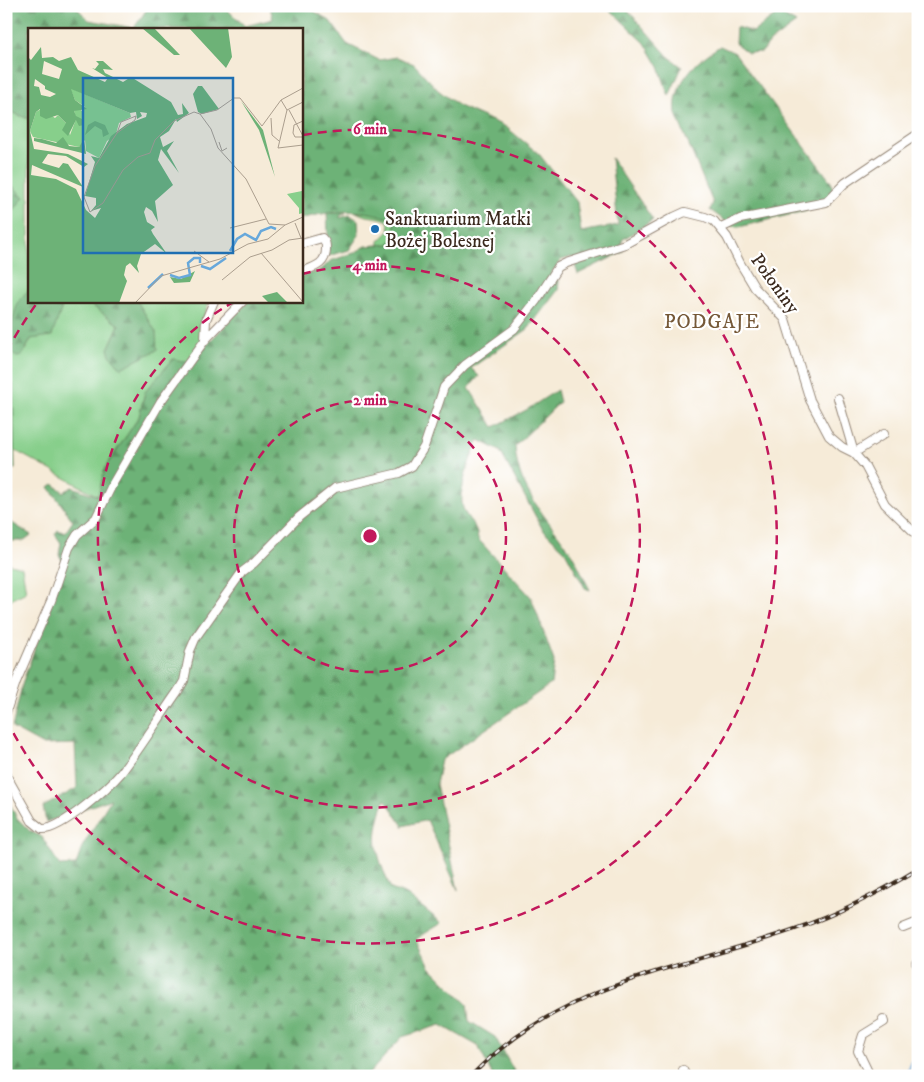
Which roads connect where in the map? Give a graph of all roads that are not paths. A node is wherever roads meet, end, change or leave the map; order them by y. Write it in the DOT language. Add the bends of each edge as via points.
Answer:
graph roads {
  1 [pos="918,134"];
  2 [pos="721,228"];
  3 [pos="302,244"];
  4 [pos="302,272"];
  5 [pos="214,302"];
  6 [pos="242,302"];
  7 [pos="206,340"];
  8 [pos="838,398"];
  9 [pos="884,434"];
  10 [pos="854,453"];
  11 [pos="918,536"];
  12 [pos="6,712"];
  13 [pos="6,774"];
  14 [pos="918,922"];
  15 [pos="903,928"];
  16 [pos="883,1019"];
  17 [pos="870,1076"];
  1 -- 2 [label="street" via="845,183 826,202 740,219"];
  2 -- 10 [label="street, Połoniny" via="756,288 785,318 810,400 829,436"];
  2 -- 13 [label="street, Połoniny" via="705,216 685,212 626,244 558,268 517,324 465,365 444,387 424,447 412,466 399,473 335,488 299,517 242,572 196,637 184,681 178,691 121,773 67,819 52,828 42,829 32,821"];
  3 -- 4 [label="street" via="320,238 325,240 325,260"];
  5 -- 7 [label="street" via="206,320"];
  6 -- 7 [label="street"];
  7 -- 12 [label="street" via="155,410 96,518 69,548"];
  8 -- 10 [label="street"];
  9 -- 10 [label="street"];
  10 -- 11 [label="street, Połoniny" via="865,466 885,504"];
  14 -- 15 [label="street"];
  16 -- 17 [label="street" via="884,1022 863,1035 858,1051"];
}
